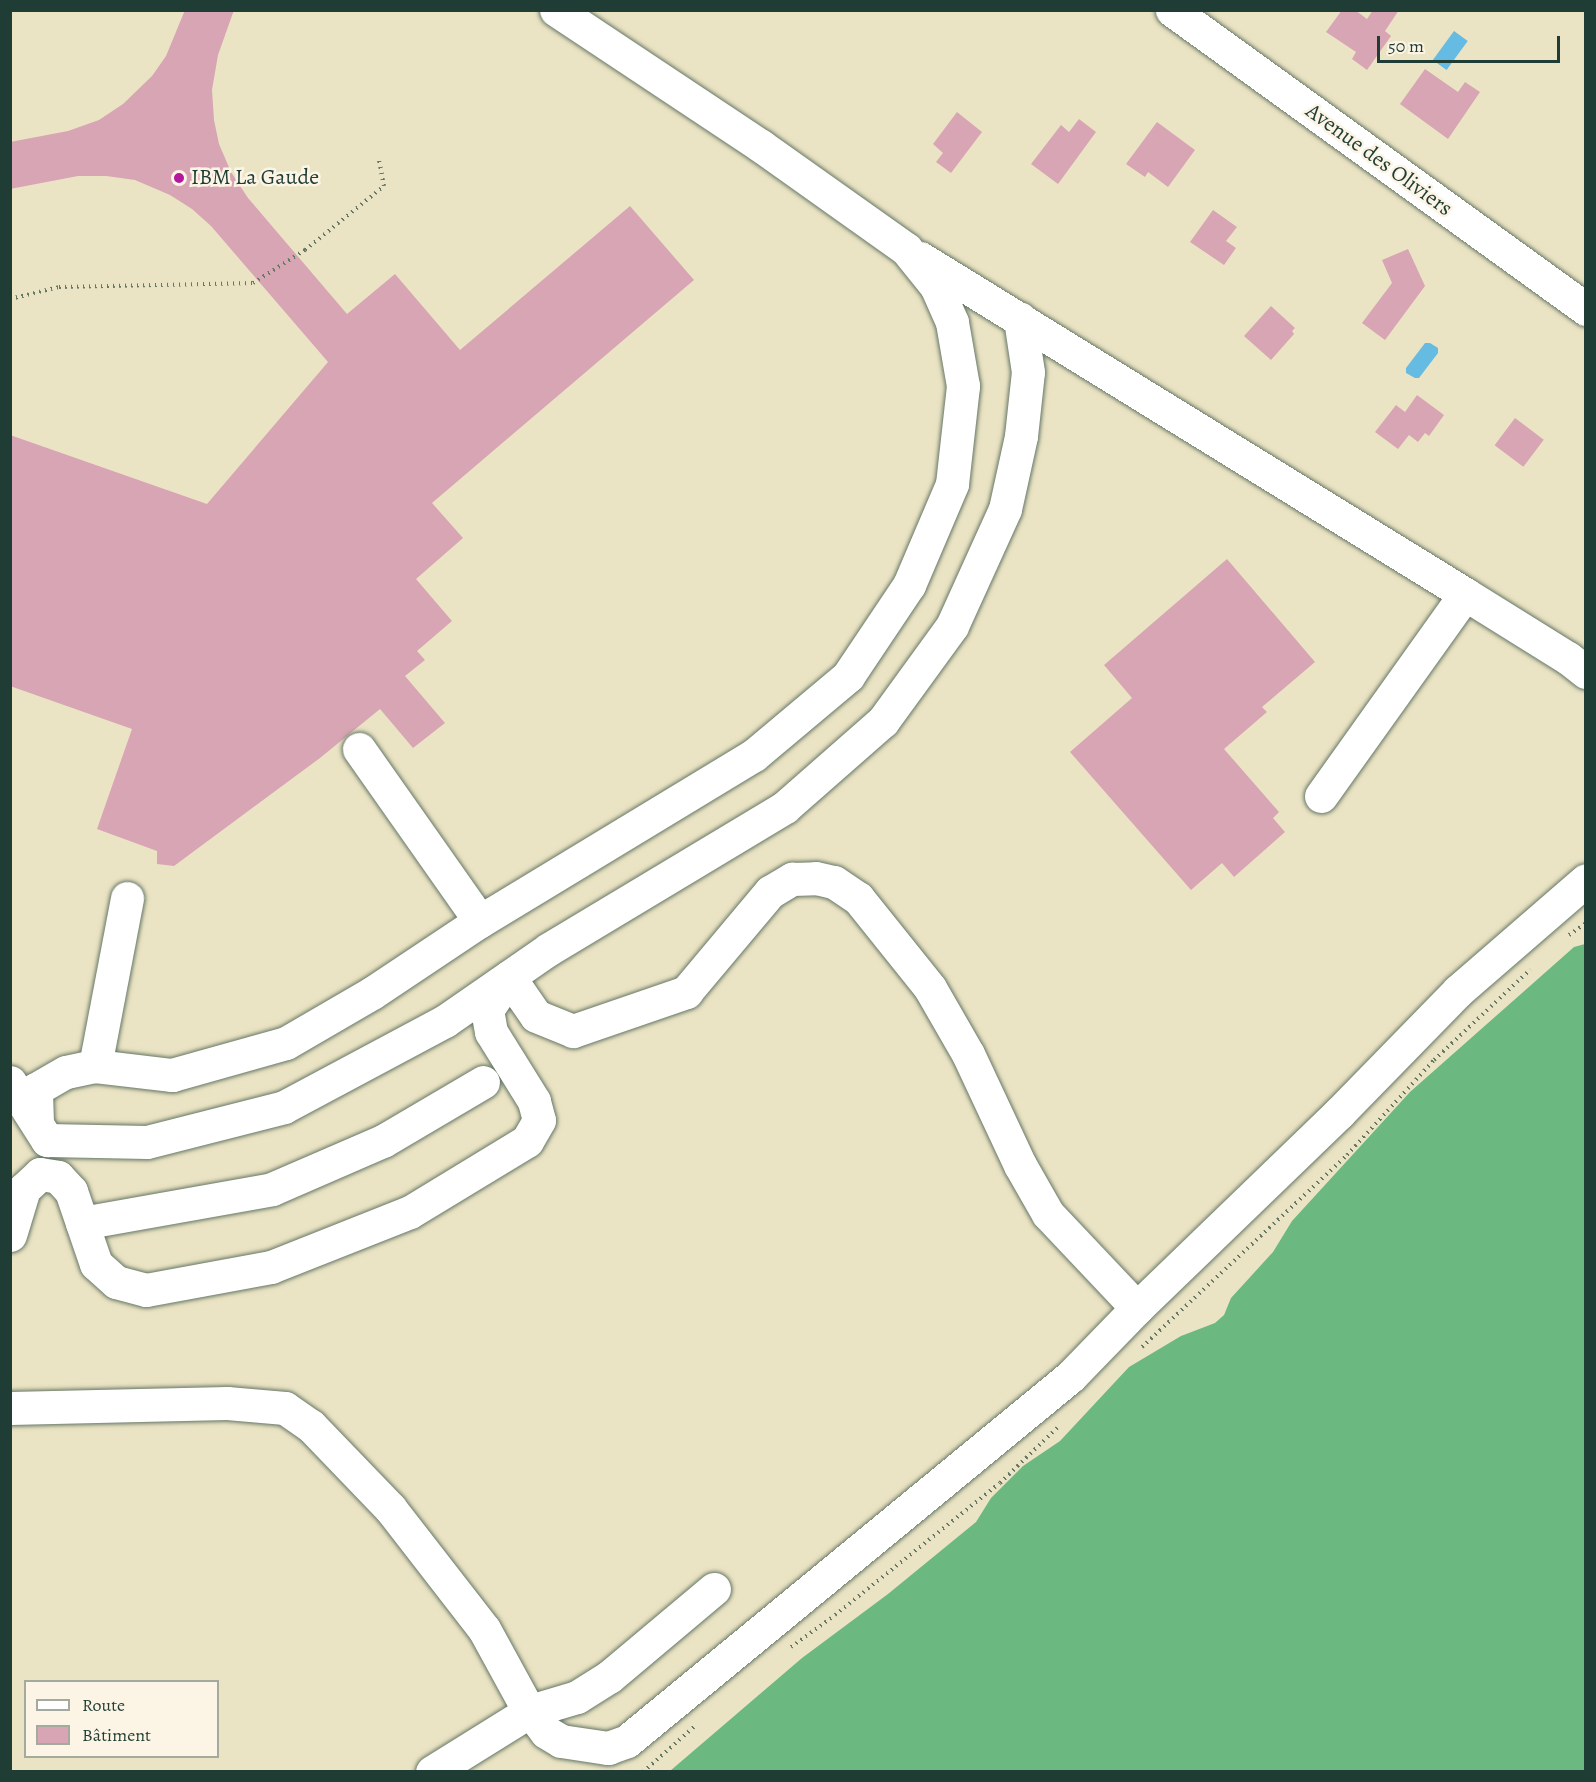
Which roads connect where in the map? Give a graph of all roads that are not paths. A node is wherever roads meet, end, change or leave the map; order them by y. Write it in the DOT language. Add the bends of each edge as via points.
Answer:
graph roads {
  1 [pos="556,10"];
  2 [pos="1172,10"];
  3 [pos="906,249"];
  4 [pos="1586,309"];
  5 [pos="1020,319"];
  6 [pos="1465,594"];
  7 [pos="1586,672"];
  8 [pos="359,749"];
  9 [pos="1321,796"];
  10 [pos="1586,880"];
  11 [pos="127,898"];
  12 [pos="480,921"];
  13 [pos="509,977"];
  14 [pos="95,1066"];
  15 [pos="10,1082"];
  16 [pos="483,1082"];
  17 [pos="37,1122"];
  18 [pos="82,1223"];
  19 [pos="10,1235"];
  20 [pos="1137,1308"];
  21 [pos="12,1404"];
  22 [pos="714,1589"];
  23 [pos="530,1711"];
  24 [pos="432,1772"];
  1 -- 3 [label="street" via="761,146"];
  2 -- 4 [label="street, Avenue des Oliviers"];
  3 -- 5 [label="street"];
  3 -- 12 [label="street" via="936,286 952,322 963,386 952,484 909,585 849,676 754,755"];
  5 -- 6 [label="street"];
  5 -- 13 [label="street" via="1028,372 1021,436 1005,509 952,626 884,722 785,807"];
  6 -- 7 [label="street"];
  6 -- 9 [label="street"];
  8 -- 12 [label="street"];
  10 -- 20 [label="street" via="1458,992"];
  11 -- 14 [label="street"];
  12 -- 14 [label="street" via="372,993 286,1043 172,1075"];
  13 -- 17 [label="street" via="445,1021 284,1107 147,1142 47,1140"];
  13 -- 18 [label="street" via="487,1010 491,1032 534,1101 539,1120 527,1141 410,1212 270,1267 146,1290 116,1282 96,1264"];
  13 -- 20 [label="street" via="536,1016 573,1031 686,993 770,892 792,879 834,882 858,898 930,988 968,1054 1020,1165 1048,1214"];
  14 -- 17 [label="street" via="66,1072 36,1089"];
  15 -- 17 [label="street"];
  16 -- 18 [label="street" via="383,1141 272,1189"];
  18 -- 19 [label="street" via="71,1191 58,1177 40,1174 24,1190"];
  20 -- 23 [label="street" via="1071,1376 627,1741 608,1748 561,1741 546,1732"];
  21 -- 23 [label="street" via="227,1403 285,1408 311,1426 390,1508 484,1629"];
  22 -- 23 [label="street" via="609,1677 576,1697"];
  23 -- 24 [label="street"];
}
